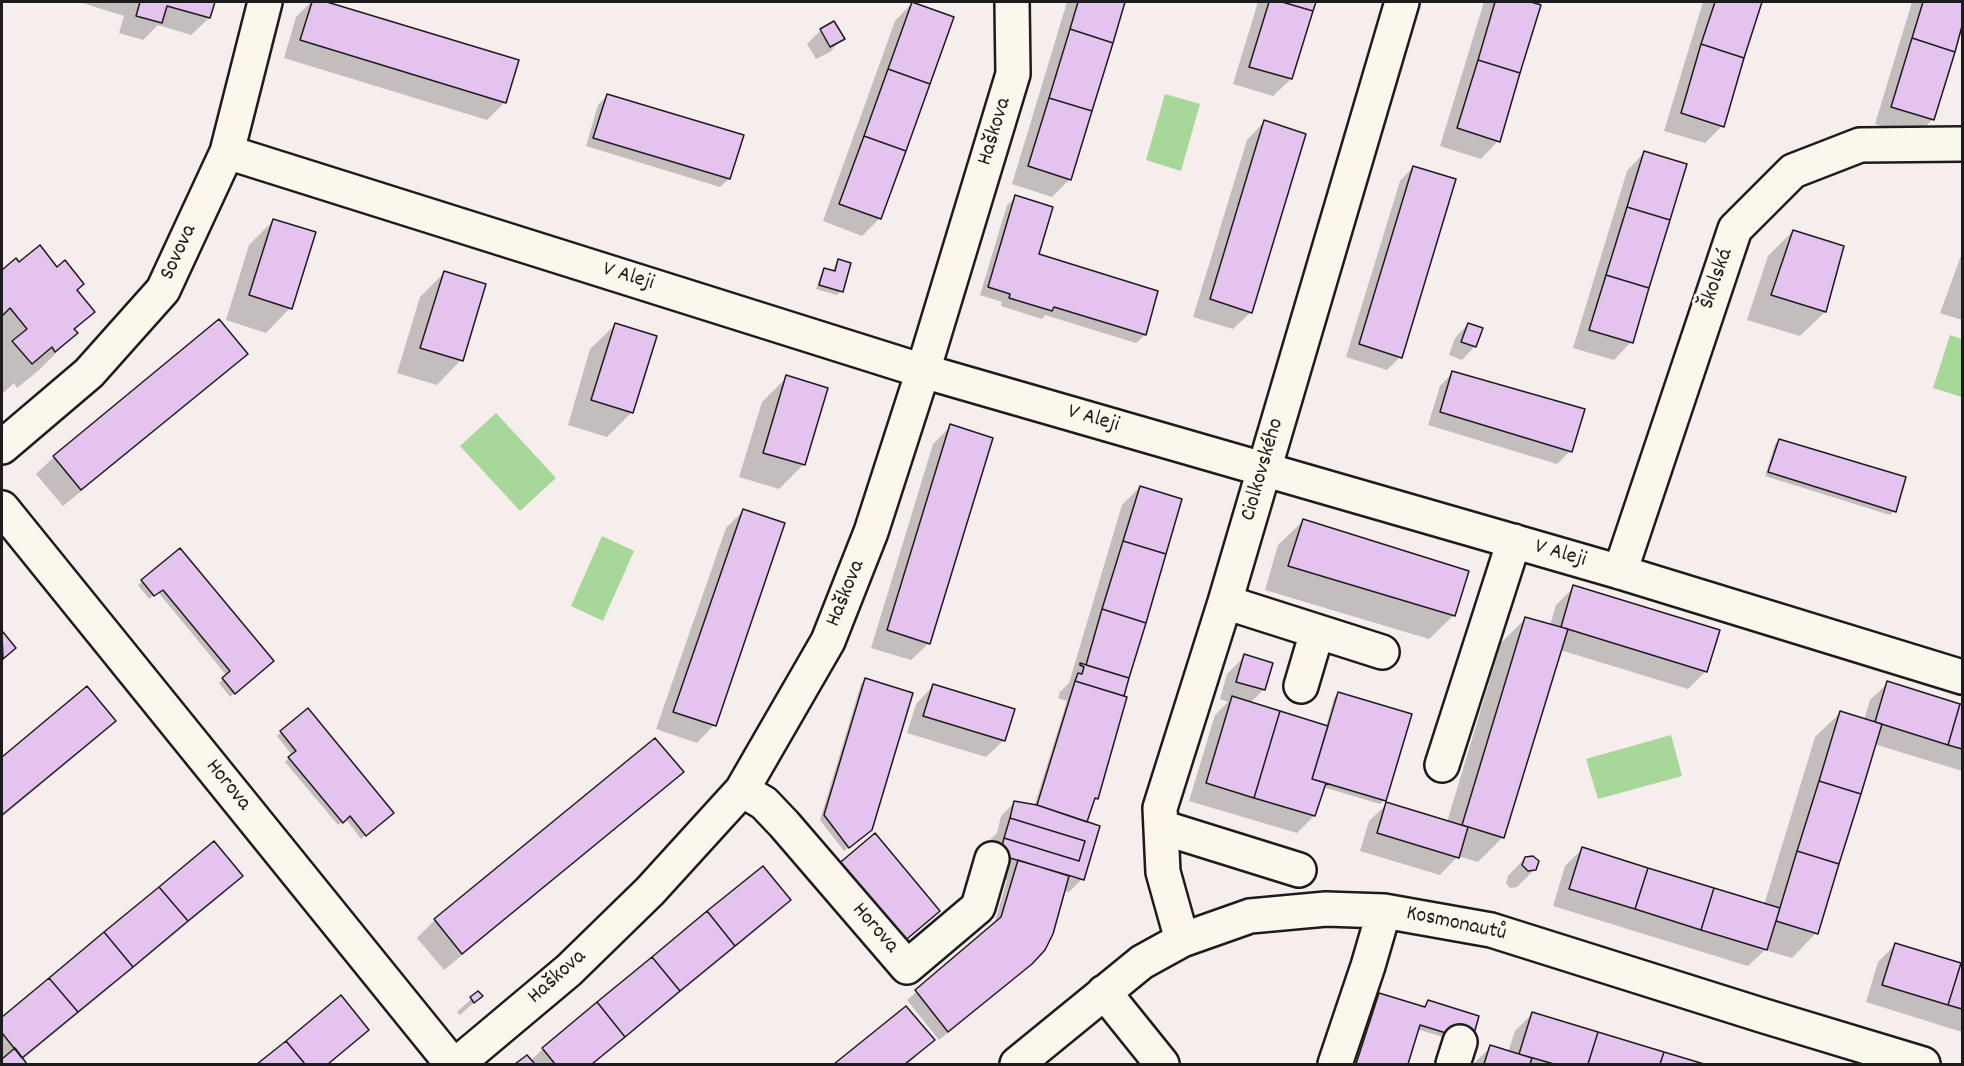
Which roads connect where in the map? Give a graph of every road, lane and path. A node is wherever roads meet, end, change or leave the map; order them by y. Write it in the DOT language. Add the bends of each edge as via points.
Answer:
graph roads {
  1 [pos="265,2"];
  2 [pos="1012,2"];
  3 [pos="1402,2"];
  4 [pos="1962,144"];
  5 [pos="227,152"];
  6 [pos="923,371"];
  7 [pos="2,447"];
  8 [pos="1264,469"];
  9 [pos="2,508"];
  10 [pos="1514,542"];
  11 [pos="1620,572"];
  12 [pos="1225,602"];
  13 [pos="1317,632"];
  14 [pos="1382,652"];
  15 [pos="1962,677"];
  16 [pos="1302,686"];
  17 [pos="1442,765"];
  18 [pos="742,789"];
  19 [pos="1161,827"];
  20 [pos="992,859"];
  21 [pos="1299,870"];
  22 [pos="1384,911"];
  23 [pos="1182,940"];
  24 [pos="1104,992"];
  25 [pos="1023,1063"];
  26 [pos="452,1065"];
  27 [pos="457,1065"];
  28 [pos="1162,1065"];
  29 [pos="1335,1065"];
  30 [pos="1923,1065"];
  1 -- 5 [label="street, Sovova"];
  2 -- 6 [label="street, Haškova" via="1013,74"];
  3 -- 8 [label="street, Ciolkovského"];
  4 -- 11 [label="street, Školská" via="1860,145 1793,171 1735,229"];
  5 -- 6 [label="street, V Aleji"];
  5 -- 7 [label="street, Sovova" via="163,290 89,373"];
  6 -- 8 [label="street, V Aleji"];
  6 -- 18 [label="street, Haškova" via="872,532 828,641"];
  8 -- 10 [label="street, V Aleji"];
  8 -- 12 [label="street, Ciolkovského"];
  9 -- 26 [label="street, Horova"];
  10 -- 11 [label="street, V Aleji"];
  10 -- 17 [label="street"];
  11 -- 15 [label="street, V Aleji"];
  12 -- 13 [label="street"];
  12 -- 19 [label="street, Ciolkovského" via="1160,808"];
  13 -- 14 [label="street"];
  13 -- 16 [label="street"];
  18 -- 20 [label="street, Horova" via="778,817 907,968 978,907"];
  18 -- 27 [label="street, Haškova" via="650,891 569,970"];
  19 -- 21 [label="street"];
  19 -- 23 [label="street, Ciolkovského" via="1163,872"];
  22 -- 23 [label="street, Kosmonautů" via="1326,909 1250,916"];
  22 -- 29 [label="street"];
  22 -- 30 [label="street, Kosmonautů" via="1491,930"];
  23 -- 24 [label="street, Kosmonautů" via="1142,962"];
  24 -- 25 [label="street, Kosmonautů"];
  24 -- 28 [label="street"];
}
